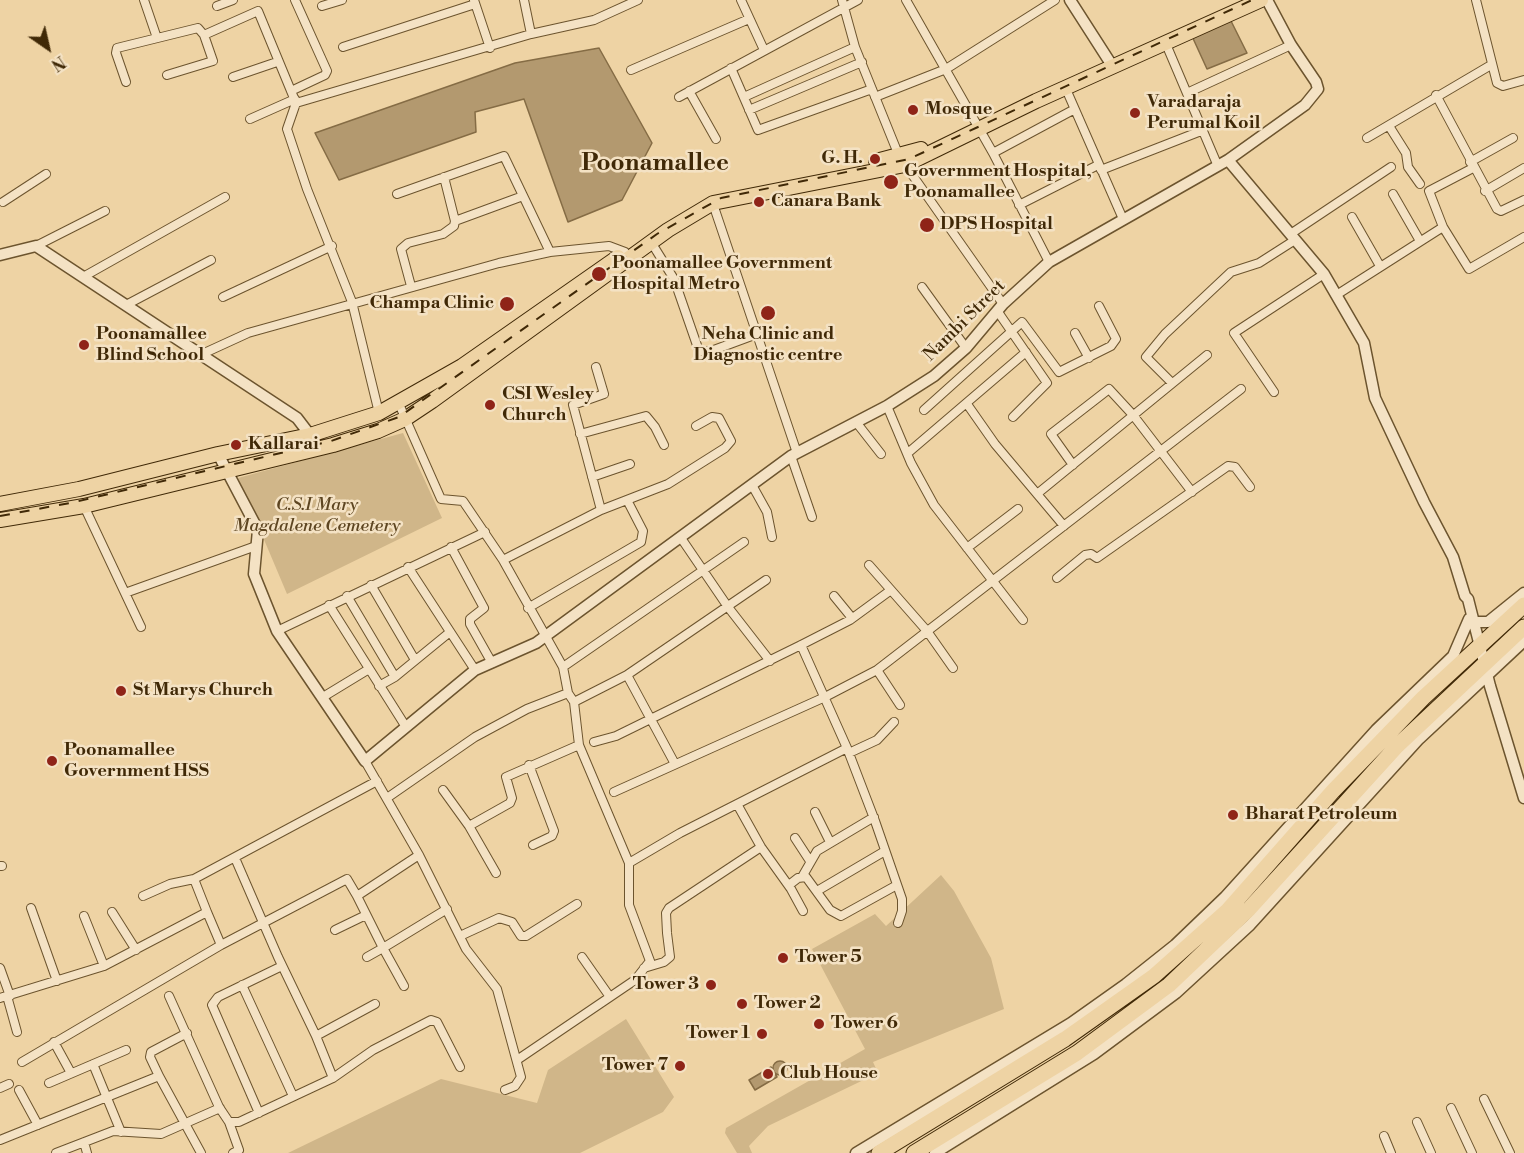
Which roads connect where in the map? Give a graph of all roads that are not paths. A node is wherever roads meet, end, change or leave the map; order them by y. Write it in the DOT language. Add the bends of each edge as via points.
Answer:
graph roads {
  1 [pos="144,0"];
  2 [pos="233,0"];
  3 [pos="255,0"];
  4 [pos="295,0"];
  5 [pos="342,0"];
  6 [pos="524,0"];
  7 [pos="741,0"];
  8 [pos="858,0"];
  9 [pos="906,0"];
  10 [pos="1055,0"];
  11 [pos="1071,0"];
  12 [pos="1244,0"];
  13 [pos="1261,0"];
  14 [pos="1267,0"];
  15 [pos="1476,0"];
  16 [pos="632,1"];
  17 [pos="475,2"];
  18 [pos="844,3"];
  19 [pos="217,6"];
  20 [pos="322,6"];
  21 [pos="258,11"];
  22 [pos="749,19"];
  23 [pos="531,34"];
  24 [pos="204,35"];
  25 [pos="157,38"];
  26 [pos="1166,44"];
  27 [pos="1291,45"];
  28 [pos="343,47"];
  29 [pos="855,47"];
  30 [pos="490,48"];
  31 [pos="764,50"];
  32 [pos="277,62"];
  33 [pos="862,62"];
  34 [pos="1110,63"];
  35 [pos="1491,65"];
  36 [pos="731,68"];
  37 [pos="946,69"];
  38 [pos="631,70"];
  39 [pos="167,75"];
  40 [pos="233,77"];
  41 [pos="1524,80"];
  42 [pos="126,82"];
  43 [pos="1066,89"];
  44 [pos="689,91"];
  45 [pos="874,93"];
  46 [pos="1187,93"];
  47 [pos="1437,95"];
  48 [pos="679,97"];
  49 [pos="744,97"];
  50 [pos="294,98"];
  51 [pos="749,110"];
  52 [pos="1073,110"];
  53 [pos="250,119"];
  54 [pos="977,125"];
  55 [pos="1389,126"];
  56 [pos="1201,131"];
  57 [pos="1368,138"];
  58 [pos="1513,138"];
  59 [pos="716,139"];
  60 [pos="993,153"];
  61 [pos="902,161"];
  62 [pos="1223,162"];
  63 [pos="1472,165"];
  64 [pos="1390,167"];
  65 [pos="1100,168"];
  66 [pos="1524,168"];
  67 [pos="46,174"];
  68 [pos="444,177"];
  69 [pos="1420,184"];
  70 [pos="1485,191"];
  71 [pos="397,194"];
  72 [pos="1393,194"];
  73 [pos="523,196"];
  74 [pos="225,197"];
  75 [pos="712,200"];
  76 [pos="1524,200"];
  77 [pos="1,201"];
  78 [pos="1018,205"];
  79 [pos="105,211"];
  80 [pos="1352,217"];
  81 [pos="1123,219"];
  82 [pos="455,221"];
  83 [pos="1443,227"];
  84 [pos="1293,237"];
  85 [pos="1524,237"];
  86 [pos="1420,241"];
  87 [pos="651,242"];
  88 [pos="36,246"];
  89 [pos="332,246"];
  90 [pos="550,252"];
  91 [pos="0,255"];
  92 [pos="628,255"];
  93 [pos="211,260"];
  94 [pos="1049,262"];
  95 [pos="1380,266"];
  96 [pos="1324,274"];
  97 [pos="83,277"];
  98 [pos="411,286"];
  99 [pos="922,287"];
  100 [pos="1338,294"];
  101 [pos="222,297"];
  102 [pos="352,302"];
  103 [pos="126,305"];
  104 [pos="1099,306"];
  105 [pos="1001,308"];
  106 [pos="1011,331"];
  107 [pos="1075,333"];
  108 [pos="757,334"];
  109 [pos="966,348"];
  110 [pos="1026,352"];
  111 [pos="200,355"];
  112 [pos="1208,355"];
  113 [pos="1089,358"];
  114 [pos="596,367"];
  115 [pos="1172,384"];
  116 [pos="1241,389"];
  117 [pos="1274,392"];
  118 [pos="399,404"];
  119 [pos="967,404"];
  120 [pos="888,406"];
  121 [pos="924,410"];
  122 [pos="379,413"];
  123 [pos="1132,415"];
  124 [pos="1013,417"];
  125 [pos="405,419"];
  126 [pos="856,422"];
  127 [pos="696,426"];
  128 [pos="580,434"];
  129 [pos="310,435"];
  130 [pos="664,445"];
  131 [pos="909,452"];
  132 [pos="1160,453"];
  133 [pos="218,454"];
  134 [pos="794,454"];
  135 [pos="881,454"];
  136 [pos="630,464"];
  137 [pos="1073,465"];
  138 [pos="228,470"];
  139 [pos="592,477"];
  140 [pos="752,485"];
  141 [pos="1250,487"];
  142 [pos="1192,492"];
  143 [pos="1037,494"];
  144 [pos="627,500"];
  145 [pos="0,504"];
  146 [pos="84,506"];
  147 [pos="1018,509"];
  148 [pos="601,510"];
  149 [pos="812,516"];
  150 [pos="0,520"];
  151 [pos="1064,526"];
  152 [pos="485,532"];
  153 [pos="772,537"];
  154 [pos="681,538"];
  155 [pos="744,542"];
  156 [pos="256,546"];
  157 [pos="451,547"];
  158 [pos="967,548"];
  159 [pos="503,560"];
  160 [pos="869,565"];
  161 [pos="408,567"];
  162 [pos="703,569"];
  163 [pos="1057,578"];
  164 [pos="766,580"];
  165 [pos="991,582"];
  166 [pos="371,585"];
  167 [pos="891,590"];
  168 [pos="125,593"];
  169 [pos="1524,593"];
  170 [pos="347,596"];
  171 [pos="834,596"];
  172 [pos="330,605"];
  173 [pos="1524,605"];
  174 [pos="728,607"];
  175 [pos="528,608"];
  176 [pos="852,618"];
  177 [pos="1023,620"];
  178 [pos="1472,620"];
  179 [pos="1495,623"];
  180 [pos="141,627"];
  181 [pos="1524,627"];
  182 [pos="276,631"];
  183 [pos="927,631"];
  184 [pos="450,632"];
  185 [pos="544,636"];
  186 [pos="1524,641"];
  187 [pos="801,645"];
  188 [pos="1478,645"];
  189 [pos="415,660"];
  190 [pos="770,661"];
  191 [pos="492,663"];
  192 [pos="563,667"];
  193 [pos="953,668"];
  194 [pos="369,669"];
  195 [pos="475,670"];
  196 [pos="877,670"];
  197 [pos="1485,673"];
  198 [pos="627,675"];
  199 [pos="395,677"];
  200 [pos="379,686"];
  201 [pos="568,693"];
  202 [pos="323,697"];
  203 [pos="825,697"];
  204 [pos="574,702"];
  205 [pos="900,705"];
  206 [pos="652,719"];
  207 [pos="894,722"];
  208 [pos="406,727"];
  209 [pos="594,742"];
  210 [pos="579,745"];
  211 [pos="848,750"];
  212 [pos="365,761"];
  213 [pos="675,764"];
  214 [pos="529,765"];
  215 [pos="377,781"];
  216 [pos="443,790"];
  217 [pos="614,792"];
  218 [pos="387,798"];
  219 [pos="1524,798"];
  220 [pos="737,804"];
  221 [pos="815,813"];
  222 [pos="874,817"];
  223 [pos="469,826"];
  224 [pos="795,838"];
  225 [pos="830,842"];
  226 [pos="533,845"];
  227 [pos="761,847"];
  228 [pos="885,851"];
  229 [pos="419,855"];
  230 [pos="235,858"];
  231 [pos="810,861"];
  232 [pos="629,863"];
  233 [pos="496,873"];
  234 [pos="802,877"];
  235 [pos="194,879"];
  236 [pos="789,885"];
  237 [pos="897,885"];
  238 [pos="817,891"];
  239 [pos="142,896"];
  240 [pos="357,896"];
  241 [pos="577,904"];
  242 [pos="31,908"];
  243 [pos="447,909"];
  244 [pos="803,911"];
  245 [pos="112,912"];
  246 [pos="207,912"];
  247 [pos="366,915"];
  248 [pos="84,916"];
  249 [pos="264,923"];
  250 [pos="898,923"];
  251 [pos="334,930"];
  252 [pos="460,936"];
  253 [pos="221,945"];
  254 [pos="383,948"];
  255 [pos="136,950"];
  256 [pos="367,957"];
  257 [pos="582,957"];
  258 [pos="104,966"];
  259 [pos="282,966"];
  260 [pos="0,968"];
  261 [pos="644,968"];
  262 [pos="57,981"];
  263 [pos="242,985"];
  264 [pos="404,986"];
  265 [pos="170,996"];
  266 [pos="6,997"];
  267 [pos="610,997"];
  268 [pos="375,1004"];
  269 [pos="17,1032"];
  270 [pos="187,1033"];
  271 [pos="315,1036"];
  272 [pos="54,1042"];
  273 [pos="126,1050"];
  274 [pos="517,1060"];
  275 [pos="22,1062"];
  276 [pos="93,1064"];
  277 [pos="460,1068"];
  278 [pos="71,1073"];
  279 [pos="159,1076"];
  280 [pos="333,1078"];
  281 [pos="49,1083"];
  282 [pos="9,1084"];
  283 [pos="0,1088"];
  284 [pos="19,1090"];
  285 [pos="505,1090"];
  286 [pos="292,1096"];
  287 [pos="106,1098"];
  288 [pos="1484,1099"];
  289 [pos="220,1108"];
  290 [pos="1451,1108"];
  291 [pos="259,1113"];
  292 [pos="229,1122"];
  293 [pos="1417,1122"];
  294 [pos="186,1124"];
  295 [pos="38,1125"];
  296 [pos="121,1132"];
  297 [pos="1384,1136"];
  298 [pos="0,1140"];
  299 [pos="84,1142"];
  300 [pos="56,1153"];
  301 [pos="87,1153"];
  302 [pos="201,1153"];
  303 [pos="233,1153"];
  304 [pos="855,1153"];
  305 [pos="879,1153"];
  306 [pos="914,1153"];
  307 [pos="935,1153"];
  308 [pos="1391,1153"];
  309 [pos="1431,1153"];
  310 [pos="1472,1153"];
  311 [pos="1510,1153"];
  1 -- 25 [label="street"];
  2 -- 19 [label="street"];
  3 -- 21 [label="street"];
  4 -- 50 [label="street" via="327,71"];
  5 -- 20 [label="street"];
  6 -- 23 [label="street"];
  7 -- 22 [label="street"];
  8 -- 18 [label="street"];
  9 -- 37 [label="street"];
  10 -- 37 [label="street"];
  11 -- 34 [label="street"];
  12 -- 34 [label="main road"];
  13 -- 26 [label="main road"];
  14 -- 27 [label="street"];
  15 -- 35 [label="street"];
  16 -- 23 [label="street" via="594,20"];
  17 -- 28 [label="street"];
  17 -- 30 [label="street"];
  18 -- 29 [label="street"];
  18 -- 31 [label="street"];
  21 -- 24 [label="street"];
  21 -- 32 [label="street"];
  22 -- 31 [label="street"];
  22 -- 38 [label="street"];
  23 -- 30 [label="street"];
  24 -- 25 [label="street" via="198,28"];
  24 -- 39 [label="street" via="213,62"];
  25 -- 42 [label="street" via="116,50"];
  26 -- 34 [label="main road"];
  26 -- 46 [label="street"];
  27 -- 46 [label="street"];
  27 -- 62 [label="street, Nambi Street" via="1318,90 1305,105"];
  29 -- 33 [label="street"];
  29 -- 49 [label="street"];
  30 -- 50 [label="street"];
  31 -- 36 [label="street"];
  32 -- 40 [label="street"];
  32 -- 50 [label="street"];
  33 -- 45 [label="street"];
  33 -- 51 [label="street"];
  34 -- 43 [label="main road"];
  34 -- 54 [label="main road"];
  35 -- 41 [label="street" via="1497,83 1503,86"];
  35 -- 47 [label="street"];
  36 -- 44 [label="street"];
  36 -- 49 [label="street"];
  37 -- 45 [label="street"];
  37 -- 54 [label="street"];
  43 -- 52 [label="street"];
  43 -- 54 [label="main road"];
  44 -- 48 [label="street"];
  44 -- 59 [label="street"];
  45 -- 51 [label="street" via="758,130"];
  45 -- 61 [label="street"];
  46 -- 56 [label="street"];
  47 -- 55 [label="street"];
  47 -- 63 [label="street"];
  49 -- 51 [label="street"];
  50 -- 53 [label="street"];
  50 -- 89 [label="street" via="287,129"];
  52 -- 60 [label="street"];
  52 -- 65 [label="street"];
  54 -- 60 [label="street"];
  54 -- 61 [label="main road"];
  55 -- 57 [label="street"];
  55 -- 69 [label="street"];
  56 -- 62 [label="street"];
  56 -- 65 [label="street"];
  58 -- 63 [label="street"];
  60 -- 78 [label="street"];
  61 -- 75 [label="main road"];
  61 -- 105 [label="street"];
  62 -- 81 [label="street, Nambi Street"];
  62 -- 84 [label="street"];
  63 -- 70 [label="street"];
  63 -- 83 [label="street" via="1429,191"];
  64 -- 84 [label="street"];
  65 -- 78 [label="street"];
  65 -- 81 [label="street"];
  66 -- 70 [label="street"];
  67 -- 77 [label="street"];
  68 -- 71 [label="street"];
  68 -- 73 [label="street" via="504,156"];
  68 -- 82 [label="street"];
  70 -- 76 [label="street" via="1501,211"];
  72 -- 86 [label="street"];
  73 -- 82 [label="street"];
  73 -- 90 [label="street"];
  74 -- 97 [label="street"];
  75 -- 87 [label="main road"];
  75 -- 92 [label="main road" via="668,220"];
  75 -- 108 [label="street"];
  78 -- 94 [label="street"];
  79 -- 88 [label="street"];
  80 -- 95 [label="street"];
  81 -- 94 [label="street, Nambi Street"];
  82 -- 98 [label="street" via="443,234 408,243 401,249"];
  83 -- 85 [label="street" via="1469,269"];
  83 -- 86 [label="street"];
  84 -- 96 [label="street"];
  84 -- 115 [label="street" via="1259,263 1231,272 1146,357"];
  86 -- 95 [label="street"];
  87 -- 92 [label="main road"];
  87 -- 108 [label="street" via="674,279 699,351 711,351"];
  88 -- 91 [label="street"];
  88 -- 97 [label="street"];
  89 -- 101 [label="street"];
  89 -- 102 [label="street"];
  90 -- 92 [label="street" via="609,246"];
  90 -- 98 [label="street"];
  92 -- 118 [label="main road"];
  92 -- 125 [label="main road"];
  93 -- 103 [label="street"];
  94 -- 105 [label="street, Nambi Street"];
  95 -- 100 [label="street"];
  96 -- 100 [label="street"];
  96 -- 117 [label="street" via="1234,333"];
  97 -- 103 [label="street"];
  98 -- 102 [label="street"];
  99 -- 109 [label="street"];
  100 -- 178 [label="street" via="1364,343 1375,398 1454,557"];
  102 -- 111 [label="street" via="248,333"];
  102 -- 122 [label="street"];
  103 -- 111 [label="street"];
  104 -- 113 [label="street" via="1116,341"];
  105 -- 106 [label="street"];
  105 -- 109 [label="street, Nambi Street"];
  106 -- 110 [label="street"];
  106 -- 113 [label="street" via="1024,323 1057,371"];
  106 -- 121 [label="street"];
  107 -- 113 [label="street"];
  108 -- 134 [label="street"];
  109 -- 120 [label="street, Nambi Street" via="934,376"];
  110 -- 119 [label="street"];
  110 -- 124 [label="street" via="1047,383"];
  111 -- 129 [label="street" via="297,418"];
  112 -- 115 [label="street"];
  114 -- 128 [label="street" via="604,394 573,405"];
  115 -- 123 [label="street"];
  116 -- 132 [label="street"];
  118 -- 122 [label="main road"];
  118 -- 125 [label="street"];
  119 -- 131 [label="street"];
  119 -- 143 [label="street"];
  120 -- 126 [label="street, Nambi Street"];
  120 -- 131 [label="street"];
  122 -- 129 [label="main road"];
  123 -- 132 [label="street"];
  123 -- 137 [label="street"];
  123 -- 137 [label="street" via="1109,390 1054,429 1053,438"];
  125 -- 138 [label="main road" via="333,445"];
  125 -- 152 [label="street" via="441,499 463,501"];
  126 -- 134 [label="street, Nambi Street"];
  126 -- 135 [label="street"];
  127 -- 144 [label="street" via="712,417 719,418 731,441 668,484"];
  128 -- 130 [label="street" via="645,416 656,427"];
  128 -- 139 [label="street"];
  129 -- 133 [label="main road"];
  131 -- 158 [label="street" via="934,505"];
  132 -- 142 [label="street"];
  132 -- 151 [label="street"];
  133 -- 138 [label="street"];
  133 -- 145 [label="main road" via="79,489"];
  134 -- 140 [label="street, Nambi Street"];
  134 -- 149 [label="street"];
  136 -- 139 [label="street"];
  137 -- 143 [label="street"];
  138 -- 146 [label="main road"];
  138 -- 156 [label="street" via="258,530"];
  139 -- 148 [label="street"];
  140 -- 153 [label="street" via="767,512"];
  140 -- 154 [label="street, Nambi Street"];
  141 -- 142 [label="street" via="1231,465"];
  142 -- 163 [label="street" via="1097,558 1085,555"];
  143 -- 151 [label="street"];
  144 -- 148 [label="street"];
  144 -- 175 [label="street" via="643,531 641,542"];
  146 -- 150 [label="main road"];
  146 -- 168 [label="street"];
  147 -- 158 [label="street"];
  148 -- 159 [label="street"];
  151 -- 165 [label="street"];
  152 -- 157 [label="street"];
  152 -- 159 [label="street"];
  154 -- 162 [label="street"];
  154 -- 185 [label="street, Nambi Street"];
  155 -- 162 [label="street"];
  156 -- 168 [label="street"];
  156 -- 182 [label="street" via="254,574"];
  157 -- 161 [label="street"];
  157 -- 191 [label="street" via="484,606 483,612 470,619 470,624"];
  158 -- 165 [label="street"];
  159 -- 175 [label="street"];
  160 -- 167 [label="street"];
  161 -- 166 [label="street"];
  161 -- 184 [label="street"];
  162 -- 174 [label="street"];
  162 -- 192 [label="street"];
  164 -- 174 [label="street"];
  165 -- 177 [label="street"];
  165 -- 183 [label="street"];
  166 -- 170 [label="street"];
  166 -- 189 [label="street"];
  167 -- 176 [label="street"];
  167 -- 183 [label="street"];
  168 -- 180 [label="street"];
  169 -- 179 [label="street"];
  170 -- 172 [label="street"];
  170 -- 199 [label="street"];
  171 -- 176 [label="street"];
  172 -- 182 [label="street"];
  172 -- 194 [label="street"];
  173 -- 179 [label="highway"];
  174 -- 190 [label="street"];
  174 -- 198 [label="street"];
  175 -- 185 [label="street"];
  176 -- 187 [label="street"];
  178 -- 179 [label="street"];
  178 -- 188 [label="street"];
  178 -- 304 [label="street" via="1453,656 1376,730 1225,897 1175,945 1071,1023"];
  179 -- 188 [label="highway"];
  181 -- 197 [label="highway"];
  182 -- 202 [label="street"];
  183 -- 193 [label="street"];
  183 -- 196 [label="street"];
  184 -- 189 [label="street"];
  184 -- 195 [label="street"];
  185 -- 191 [label="street, Nambi Street"];
  185 -- 192 [label="street"];
  186 -- 197 [label="street"];
  187 -- 190 [label="street"];
  187 -- 203 [label="street"];
  188 -- 197 [label="street"];
  188 -- 305 [label="highway" via="1359,763 1228,910 1154,976 1065,1039"];
  189 -- 199 [label="street"];
  190 -- 206 [label="street"];
  191 -- 195 [label="street, Nambi Street"];
  192 -- 201 [label="street"];
  194 -- 200 [label="street"];
  194 -- 202 [label="street"];
  195 -- 208 [label="street, Nambi Street"];
  196 -- 203 [label="street"];
  196 -- 205 [label="street"];
  197 -- 219 [label="street"];
  197 -- 306 [label="highway" via="1397,746 1235,924 1170,985 1077,1053"];
  197 -- 307 [label="street" via="1395,764 1250,925 1176,993 1094,1054"];
  198 -- 204 [label="street"];
  198 -- 206 [label="street"];
  199 -- 200 [label="street"];
  200 -- 208 [label="street"];
  201 -- 204 [label="street"];
  201 -- 218 [label="street" via="527,709 475,737"];
  202 -- 212 [label="street"];
  203 -- 211 [label="street"];
  203 -- 213 [label="street"];
  204 -- 210 [label="street"];
  206 -- 209 [label="street"];
  206 -- 213 [label="street"];
  207 -- 211 [label="street" via="877,740"];
  208 -- 212 [label="street, Nambi Street"];
  210 -- 214 [label="street"];
  210 -- 232 [label="street"];
  211 -- 220 [label="street"];
  211 -- 222 [label="street"];
  212 -- 215 [label="street"];
  213 -- 217 [label="street"];
  214 -- 223 [label="street" via="504,779 512,798 510,803"];
  214 -- 226 [label="street" via="554,831 552,836"];
  215 -- 218 [label="street"];
  215 -- 230 [label="street"];
  216 -- 223 [label="street"];
  218 -- 229 [label="street"];
  220 -- 227 [label="street"];
  220 -- 232 [label="street"];
  221 -- 225 [label="street"];
  222 -- 225 [label="street"];
  222 -- 228 [label="street"];
  223 -- 233 [label="street"];
  224 -- 231 [label="street"];
  225 -- 231 [label="street"];
  227 -- 236 [label="street"];
  227 -- 261 [label="street" via="669,908 666,933 670,957"];
  228 -- 237 [label="street"];
  228 -- 238 [label="street"];
  229 -- 240 [label="street"];
  229 -- 243 [label="street"];
  230 -- 235 [label="street"];
  230 -- 249 [label="street"];
  231 -- 234 [label="street"];
  232 -- 261 [label="street" via="629,905 650,961"];
  234 -- 236 [label="street"];
  234 -- 238 [label="street"];
  235 -- 239 [label="street"];
  235 -- 246 [label="street"];
  236 -- 244 [label="street"];
  237 -- 238 [label="street" via="841,916 830,910"];
  237 -- 250 [label="street" via="902,911"];
  240 -- 247 [label="street"];
  240 -- 249 [label="street" via="347,879"];
  241 -- 252 [label="street" via="523,937 512,922 499,918"];
  242 -- 262 [label="street"];
  243 -- 252 [label="street"];
  243 -- 254 [label="street"];
  245 -- 255 [label="street"];
  246 -- 253 [label="street"];
  246 -- 255 [label="street"];
  247 -- 251 [label="street"];
  247 -- 254 [label="street"];
  248 -- 258 [label="street"];
  249 -- 253 [label="street"];
  249 -- 259 [label="street"];
  252 -- 274 [label="street" via="497,990"];
  253 -- 272 [label="street"];
  254 -- 256 [label="street"];
  254 -- 264 [label="street"];
  255 -- 258 [label="street"];
  257 -- 267 [label="street"];
  258 -- 262 [label="street"];
  259 -- 263 [label="street"];
  259 -- 271 [label="street"];
  260 -- 266 [label="street"];
  261 -- 267 [label="street"];
  262 -- 266 [label="street"];
  263 -- 286 [label="street"];
  263 -- 291 [label="street" via="218,997 212,1005"];
  265 -- 270 [label="street"];
  266 -- 269 [label="street"];
  267 -- 274 [label="street"];
  268 -- 271 [label="street"];
  270 -- 279 [label="street" via="151,1052 150,1059"];
  270 -- 289 [label="street"];
  271 -- 280 [label="street"];
  272 -- 275 [label="street"];
  272 -- 278 [label="street"];
  273 -- 276 [label="street"];
  274 -- 285 [label="street" via="520,1082"];
  276 -- 278 [label="street"];
  276 -- 287 [label="street"];
  277 -- 280 [label="street" via="432,1019 373,1050"];
  278 -- 281 [label="street"];
  279 -- 287 [label="street"];
  279 -- 294 [label="street"];
  280 -- 286 [label="street"];
  282 -- 283 [label="street"];
  284 -- 295 [label="street"];
  286 -- 291 [label="street"];
  287 -- 295 [label="street"];
  287 -- 296 [label="street"];
  288 -- 311 [label="street"];
  289 -- 292 [label="street"];
  289 -- 294 [label="street"];
  290 -- 310 [label="street"];
  291 -- 292 [label="street" via="236,1124"];
  292 -- 303 [label="street" via="239,1150"];
  293 -- 309 [label="street"];
  294 -- 296 [label="street" via="160,1134"];
  294 -- 302 [label="street"];
  295 -- 298 [label="street"];
  296 -- 299 [label="street" via="109,1132"];
  297 -- 308 [label="street"];
  299 -- 300 [label="street"];
  299 -- 301 [label="street"];
}
